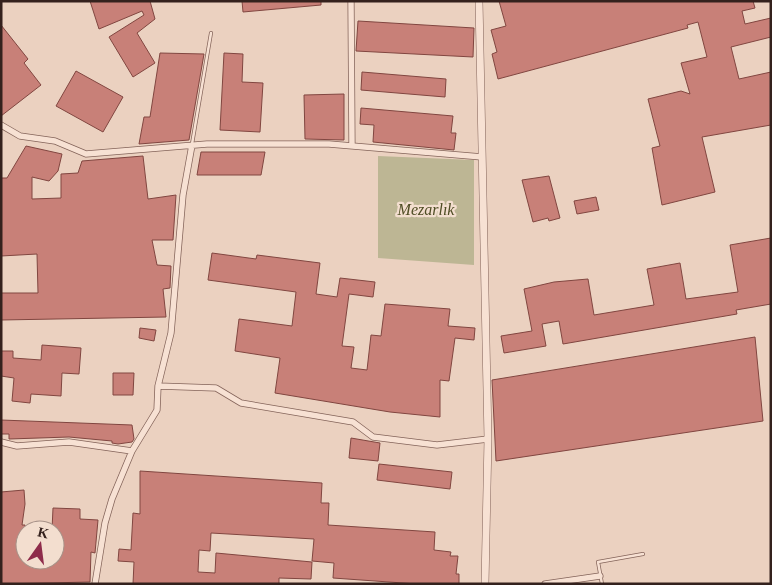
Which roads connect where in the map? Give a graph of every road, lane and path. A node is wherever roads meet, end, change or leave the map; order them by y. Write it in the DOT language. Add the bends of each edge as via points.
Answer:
graph roads {
  1 [pos="352,1"];
  2 [pos="479,1"];
  3 [pos="211,33"];
  4 [pos="1,124"];
  5 [pos="192,145"];
  6 [pos="352,146"];
  7 [pos="482,157"];
  8 [pos="158,386"];
  9 [pos="488,439"];
  10 [pos="1,442"];
  11 [pos="132,451"];
  12 [pos="643,554"];
  13 [pos="600,576"];
  14 [pos="95,584"];
  15 [pos="485,584"];
  16 [pos="545,584"];
  17 [pos="602,584"];
  1 -- 6 [label="street"];
  2 -- 7 [label="street"];
  3 -- 5 [label="lane"];
  4 -- 5 [label="street" via="20,136 55,141 86,154"];
  5 -- 6 [label="street"];
  5 -- 8 [label="street" via="183,195 172,333"];
  6 -- 7 [label="street"];
  7 -- 9 [label="street"];
  8 -- 9 [label="street" via="216,388 241,403 353,422 373,437 437,445"];
  8 -- 11 [label="street" via="157,410"];
  9 -- 15 [label="street"];
  10 -- 11 [label="street" via="17,446 69,442"];
  11 -- 14 [label="street" via="105,523"];
  12 -- 13 [label="lane" via="598,562"];
  13 -- 16 [label="street"];
  13 -- 17 [label="lane"];
}
